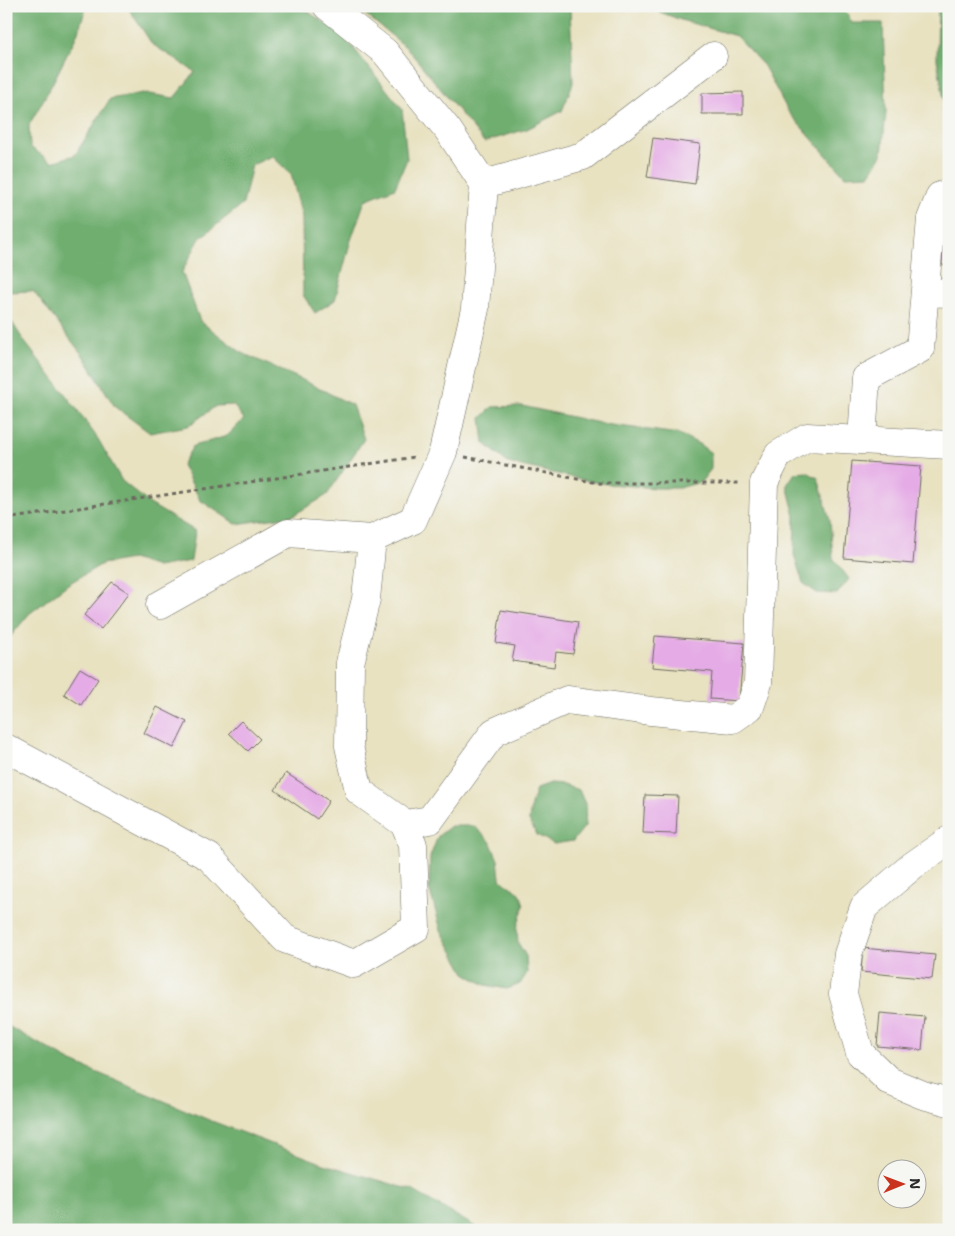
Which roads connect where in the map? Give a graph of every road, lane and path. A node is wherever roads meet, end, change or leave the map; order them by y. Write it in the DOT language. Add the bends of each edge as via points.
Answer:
graph roads {
  1 [pos="327,6"];
  2 [pos="713,56"];
  3 [pos="484,184"];
  4 [pos="949,193"];
  5 [pos="937,293"];
  6 [pos="862,440"];
  7 [pos="949,445"];
  8 [pos="443,452"];
  9 [pos="764,483"];
  10 [pos="6,519"];
  11 [pos="372,539"];
  12 [pos="160,605"];
  13 [pos="6,748"];
  14 [pos="405,824"];
  15 [pos="949,840"];
  16 [pos="949,1102"];
  1 -- 3 [label="street" via="385,52 448,130"];
  2 -- 3 [label="street" via="583,156"];
  3 -- 8 [label="street" via="475,309"];
  4 -- 5 [label="street" via="940,196 931,219"];
  5 -- 6 [label="street" via="920,349 866,378"];
  6 -- 7 [label="street"];
  6 -- 9 [label="street" via="807,436 778,455"];
  8 -- 9 [label="path" via="598,482"];
  8 -- 10 [label="path"];
  8 -- 11 [label="street" via="413,520"];
  9 -- 14 [label="street" via="758,683 750,707 733,718 567,700 494,732 430,820"];
  11 -- 12 [label="street" via="288,533"];
  11 -- 14 [label="street" via="366,599 350,663 349,746 360,791"];
  13 -- 14 [label="street" via="209,857 285,939 354,964 416,928 413,845"];
  15 -- 16 [label="street" via="864,907 848,954 843,994 860,1053 889,1081"];
}
